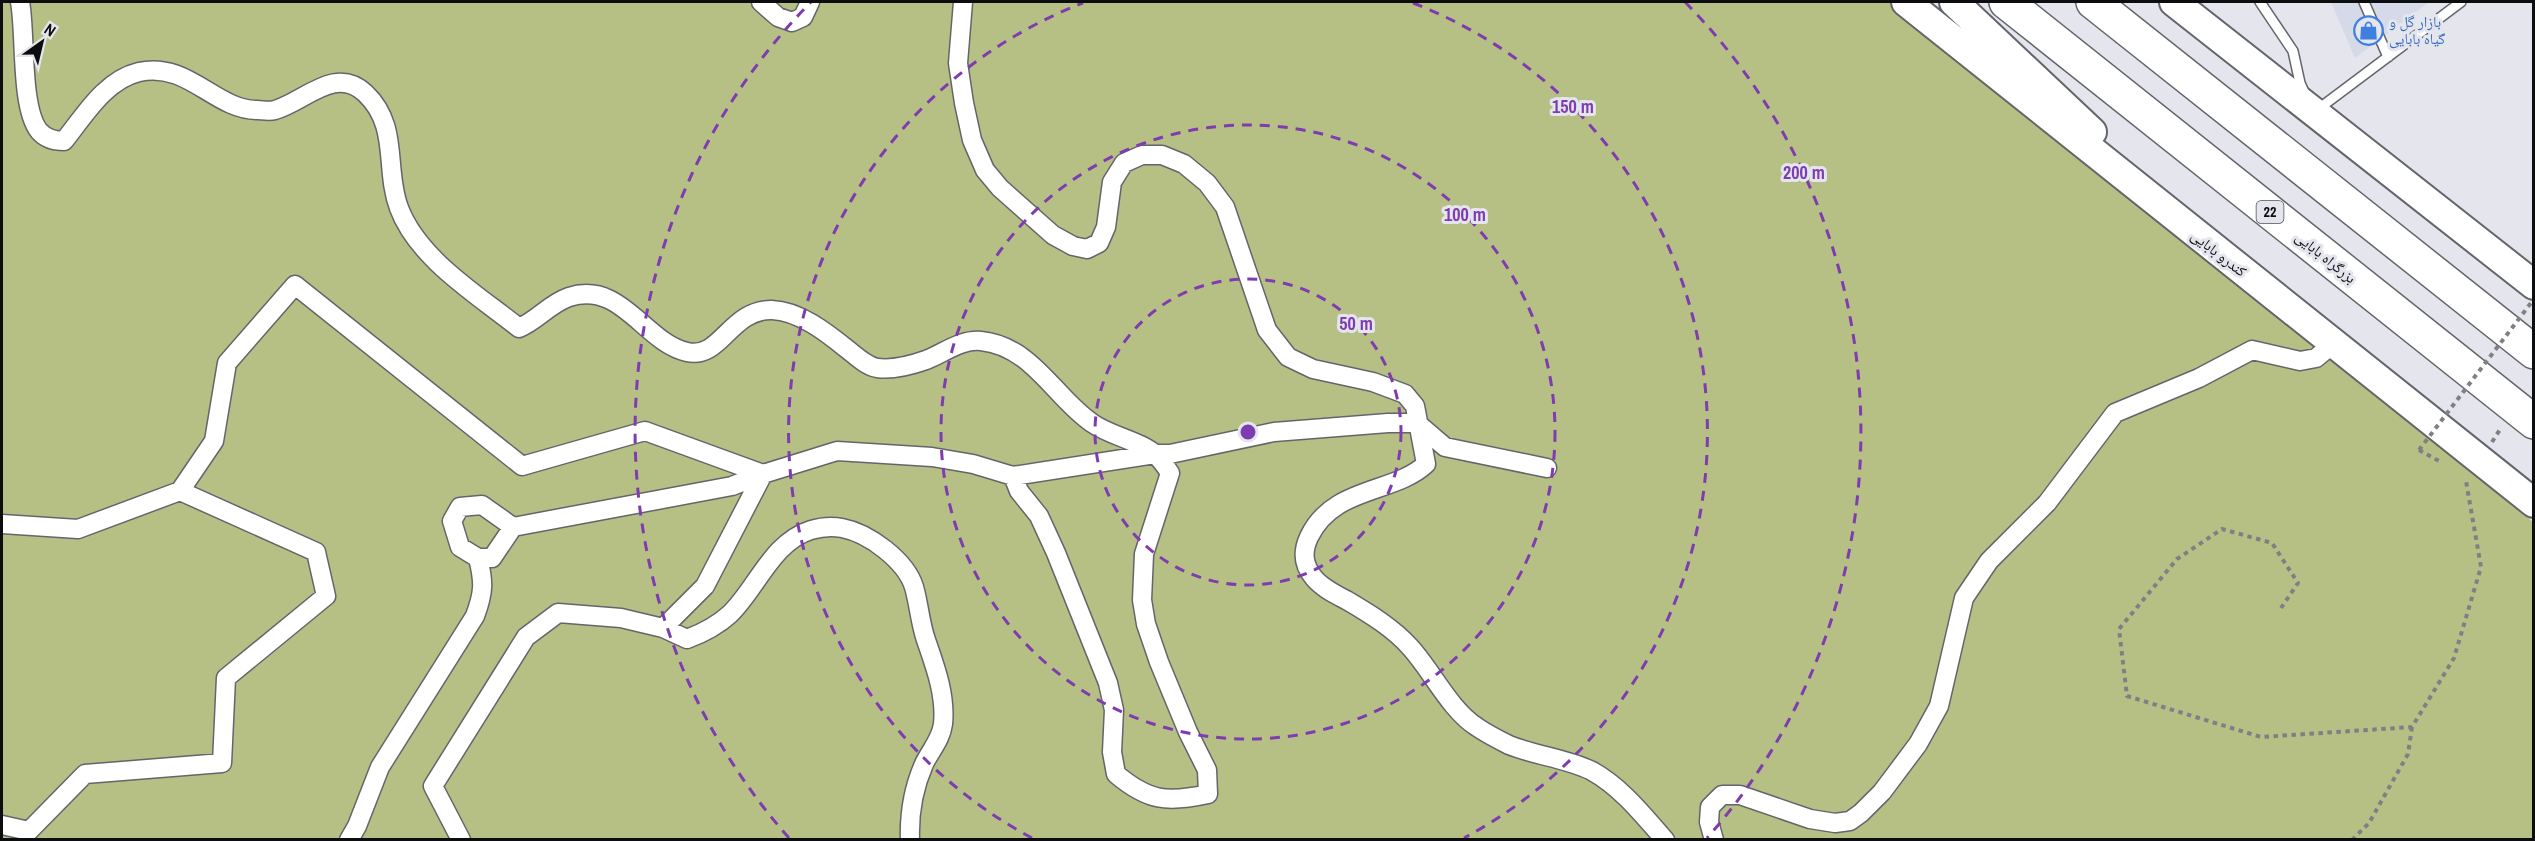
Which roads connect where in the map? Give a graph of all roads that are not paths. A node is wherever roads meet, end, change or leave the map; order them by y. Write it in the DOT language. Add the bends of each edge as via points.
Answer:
graph roads {
  1 [pos="20,2"];
  2 [pos="761,2"];
  3 [pos="810,2"];
  4 [pos="963,2"];
  5 [pos="1906,2"];
  6 [pos="1954,2"];
  7 [pos="2006,2"];
  8 [pos="2093,2"];
  9 [pos="2174,2"];
  10 [pos="2260,2"];
  11 [pos="2364,2"];
  12 [pos="2443,2"];
  13 [pos="2461,2"];
  14 [pos="2447,11"];
  15 [pos="2388,57"];
  16 [pos="2314,112"];
  17 [pos="2176,219"];
  18 [pos="2534,285"];
  19 [pos="2333,344"];
  20 [pos="2534,352"];
  21 [pos="2534,422"];
  22 [pos="1417,423"];
  23 [pos="1155,454"];
  24 [pos="1547,468"];
  25 [pos="763,474"];
  26 [pos="1013,476"];
  27 [pos="180,491"];
  28 [pos="2534,503"];
  29 [pos="2,524"];
  30 [pos="513,527"];
  31 [pos="478,558"];
  32 [pos="663,628"];
  33 [pos="2,825"];
  34 [pos="349,840"];
  35 [pos="461,840"];
  36 [pos="910,840"];
  37 [pos="1665,840"];
  38 [pos="1714,840"];
  1 -- 23 [label="street" via="30,114 39,131 51,140 64,141 106,91 140,72 164,70 246,110 274,110 321,86 344,82 363,91 378,106 387,130 394,190 409,229 427,253 519,328 550,306 581,295 604,297 687,352 712,349 741,320 757,311 773,310 796,315 876,368 910,365 960,344 981,341 1008,350 1036,368 1090,422"];
  2 -- 3 [label="street" via="778,17 792,22 803,17"];
  4 -- 22 [label="street" via="957,63 972,140 985,170 1022,210 1053,235 1087,249 1099,243 1106,227 1112,182 1124,163 1142,155 1162,155 1184,164 1207,183 1225,207 1267,330 1288,357 1313,369 1374,382 1405,394 1415,406"];
  5 -- 17 [label="main road, کندرو بابایی"];
  6 -- 17 [label="main road" via="2068,107"];
  7 -- 21 [label="highway, بزرگراه بابایی / 22"];
  8 -- 20 [label="highway"];
  9 -- 16 [label="main road"];
  10 -- 16 [label="lane" via="2293,51 2300,83"];
  11 -- 15 [label="lane"];
  12 -- 14 [label="lane"];
  13 -- 14 [label="lane"];
  14 -- 15 [label="lane"];
  15 -- 16 [label="lane"];
  16 -- 18 [label="main road"];
  17 -- 19 [label="main road, کندرو بابایی"];
  19 -- 28 [label="main road, کندرو بابایی"];
  19 -- 38 [label="street" via="2316,358 2300,361 2252,350 2199,378 2115,413 2047,503 1989,561 1964,598 1939,706 1918,744 1882,792 1850,821 1835,823 1810,819 1740,795 1722,795 1710,807"];
  22 -- 23 [label="street" via="1274,432"];
  22 -- 24 [label="street" via="1445,447"];
  22 -- 37 [label="street" via="1426,464 1416,473 1359,493 1323,518 1304,547 1304,564 1315,580 1384,624 1410,647 1475,726 1510,745 1592,771 1621,792"];
  23 -- 26 [label="street"];
  23 -- 26 [label="street" via="1170,473 1144,554 1142,600 1159,662 1207,770 1208,794 1186,799 1163,799 1136,791 1116,774 1112,752 1114,710 1108,683 1039,516 1019,491"];
  25 -- 26 [label="street" via="837,451 932,457"];
  25 -- 27 [label="street" via="645,431 522,466 295,285 227,363 214,441"];
  25 -- 30 [label="street" via="732,486"];
  25 -- 32 [label="street" via="705,586"];
  27 -- 29 [label="street" via="78,529"];
  27 -- 33 [label="street" via="316,552 326,596 226,678 222,763 85,774 29,831"];
  30 -- 31 [label="street" via="492,558"];
  30 -- 31 [label="street" via="482,505 460,507 452,521 460,547"];
  31 -- 34 [label="street" via="484,581 475,616 380,767"];
  32 -- 35 [label="street" via="621,618 558,613 526,637 433,786"];
  32 -- 36 [label="street" via="687,639 718,624 790,540 810,530 829,527 858,533 899,563 914,585 944,712 938,742 925,762 912,797"];
}
